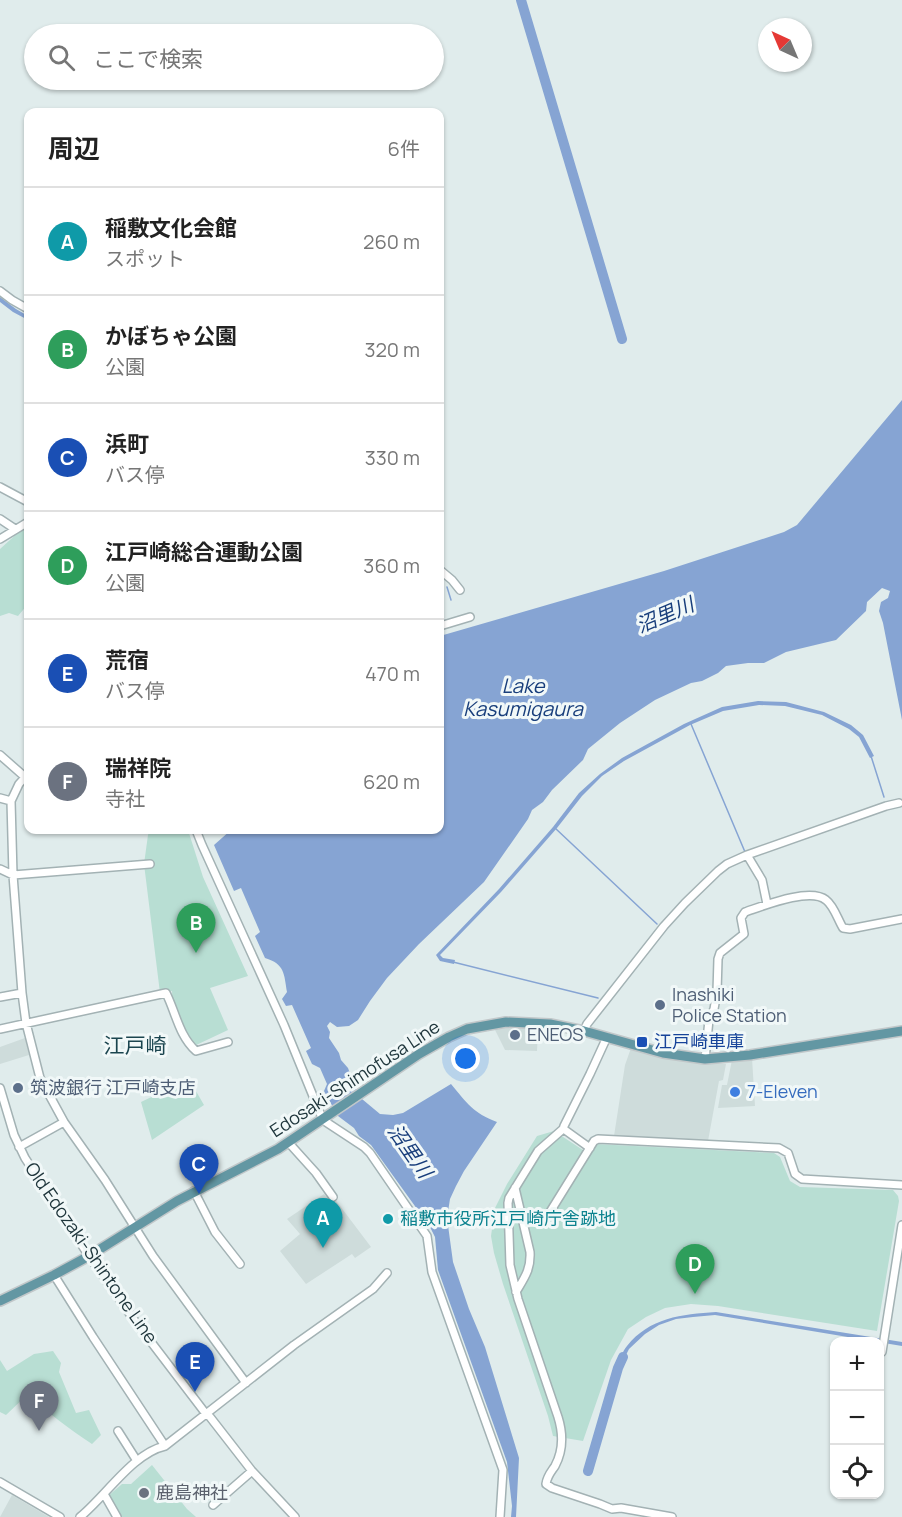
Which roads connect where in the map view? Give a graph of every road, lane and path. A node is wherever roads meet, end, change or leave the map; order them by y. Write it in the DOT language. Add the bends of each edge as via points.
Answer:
graph roads {
  1 [pos="0,291"];
  2 [pos="24,305"];
  3 [pos="0,487"];
  4 [pos="24,500"];
  5 [pos="0,519"];
  6 [pos="24,524"];
  7 [pos="15,529"];
  8 [pos="0,539"];
  9 [pos="444,573"];
  10 [pos="460,590"];
  11 [pos="470,617"];
  12 [pos="444,625"];
  13 [pos="0,755"];
  14 [pos="24,773"];
  15 [pos="24,779"];
  16 [pos="0,798"];
  17 [pos="11,801"];
  18 [pos="899,803"];
  19 [pos="198,834"];
  20 [pos="747,855"];
  21 [pos="150,864"];
  22 [pos="0,869"];
  23 [pos="13,874"];
  24 [pos="767,904"];
  25 [pos="902,919"];
  26 [pos="22,993"];
  27 [pos="0,997"];
  28 [pos="26,1023"];
  29 [pos="0,1029"];
  30 [pos="584,1031"];
  31 [pos="902,1031"];
  32 [pos="607,1037"];
  33 [pos="228,1042"];
  34 [pos="705,1059"];
  35 [pos="0,1088"];
  36 [pos="325,1117"];
  37 [pos="64,1122"];
  38 [pos="563,1129"];
  39 [pos="288,1142"];
  40 [pos="19,1147"];
  41 [pos="590,1148"];
  42 [pos="902,1185"];
  43 [pos="515,1188"];
  44 [pos="194,1191"];
  45 [pos="333,1197"];
  46 [pos="550,1212"];
  47 [pos="902,1225"];
  48 [pos="134,1228"];
  49 [pos="89,1256"];
  50 [pos="240,1264"];
  51 [pos="387,1273"];
  52 [pos="54,1275"];
  53 [pos="516,1292"];
  54 [pos="0,1301"];
  55 [pos="884,1339"];
  56 [pos="246,1383"];
  57 [pos="206,1414"];
  58 [pos="118,1431"];
  59 [pos="165,1446"];
  60 [pos="137,1461"];
  61 [pos="252,1471"];
  62 [pos="0,1482"];
  63 [pos="104,1494"];
  64 [pos="213,1505"];
  65 [pos="612,1509"];
  66 [pos="84,1516"];
  67 [pos="60,1517"];
  68 [pos="117,1517"];
  69 [pos="295,1517"];
  70 [pos="500,1517"];
  71 [pos="609,1517"];
  72 [pos="672,1517"];
  1 -- 2 [label="street"];
  3 -- 4 [label="street"];
  5 -- 7 [label="street"];
  6 -- 7 [label="street"];
  7 -- 8 [label="street"];
  9 -- 10 [label="street"];
  11 -- 12 [label="street"];
  13 -- 14 [label="street"];
  15 -- 17 [label="street"];
  16 -- 17 [label="street"];
  17 -- 23 [label="street"];
  18 -- 20 [label="street"];
  19 -- 36 [label="street"];
  20 -- 24 [label="street" via="762,880"];
  20 -- 30 [label="street" via="718,871 664,926"];
  21 -- 23 [label="street"];
  22 -- 23 [label="street"];
  23 -- 26 [label="street"];
  24 -- 25 [label="street" via="806,894 825,898 843,928 850,929"];
  24 -- 34 [label="street" via="745,912 741,918 744,934 720,953"];
  26 -- 27 [label="street"];
  26 -- 28 [label="street"];
  28 -- 29 [label="street"];
  28 -- 33 [label="street" via="166,993 179,1027 196,1051"];
  28 -- 37 [label="street" via="40,1078"];
  30 -- 32 [label="main road, Edosaki-Shimofusa Line"];
  30 -- 36 [label="main road, Edosaki-Shimofusa Line" via="520,1022 468,1029 439,1042"];
  31 -- 34 [label="main road, Edosaki-Shimofusa Line"];
  32 -- 34 [label="main road, Edosaki-Shimofusa Line" via="663,1053"];
  32 -- 38 [label="street"];
  35 -- 40 [label="street, Old Edozaki-Shintone Line"];
  36 -- 39 [label="main road, Edosaki-Shimofusa Line"];
  36 -- 70 [label="street" via="326,1122 370,1153 427,1236 432,1272 503,1470"];
  37 -- 40 [label="street"];
  37 -- 48 [label="street"];
  38 -- 41 [label="street"];
  38 -- 43 [label="street" via="538,1151"];
  39 -- 44 [label="main road, Edosaki-Shimofusa Line"];
  39 -- 45 [label="street"];
  40 -- 49 [label="street, Old Edozaki-Shintone Line"];
  41 -- 42 [label="street" via="600,1139 779,1148 788,1153 794,1171 804,1180"];
  41 -- 46 [label="street"];
  43 -- 53 [label="street" via="508,1203 510,1264"];
  43 -- 53 [label="street" via="531,1262"];
  44 -- 48 [label="main road, Edosaki-Shimofusa Line"];
  44 -- 50 [label="street" via="215,1232"];
  47 -- 55 [label="street"];
  48 -- 49 [label="main road, Edosaki-Shimofusa Line"];
  48 -- 56 [label="street"];
  49 -- 52 [label="main road, Edosaki-Shimofusa Line"];
  49 -- 57 [label="street, Old Edozaki-Shintone Line"];
  51 -- 56 [label="street" via="373,1289"];
  52 -- 54 [label="main road, Edosaki-Shimofusa Line"];
  52 -- 59 [label="street"];
  53 -- 65 [label="street" via="560,1425 558,1459 546,1484"];
  56 -- 57 [label="street"];
  57 -- 59 [label="street"];
  57 -- 61 [label="street, Old Edozaki-Shintone Line"];
  58 -- 60 [label="street"];
  59 -- 60 [label="street"];
  60 -- 63 [label="street"];
  61 -- 64 [label="street"];
  61 -- 69 [label="street, Old Edozaki-Shintone Line"];
  62 -- 67 [label="street"];
  63 -- 66 [label="street"];
  63 -- 68 [label="street"];
  65 -- 71 [label="street"];
  65 -- 72 [label="street"];
}
